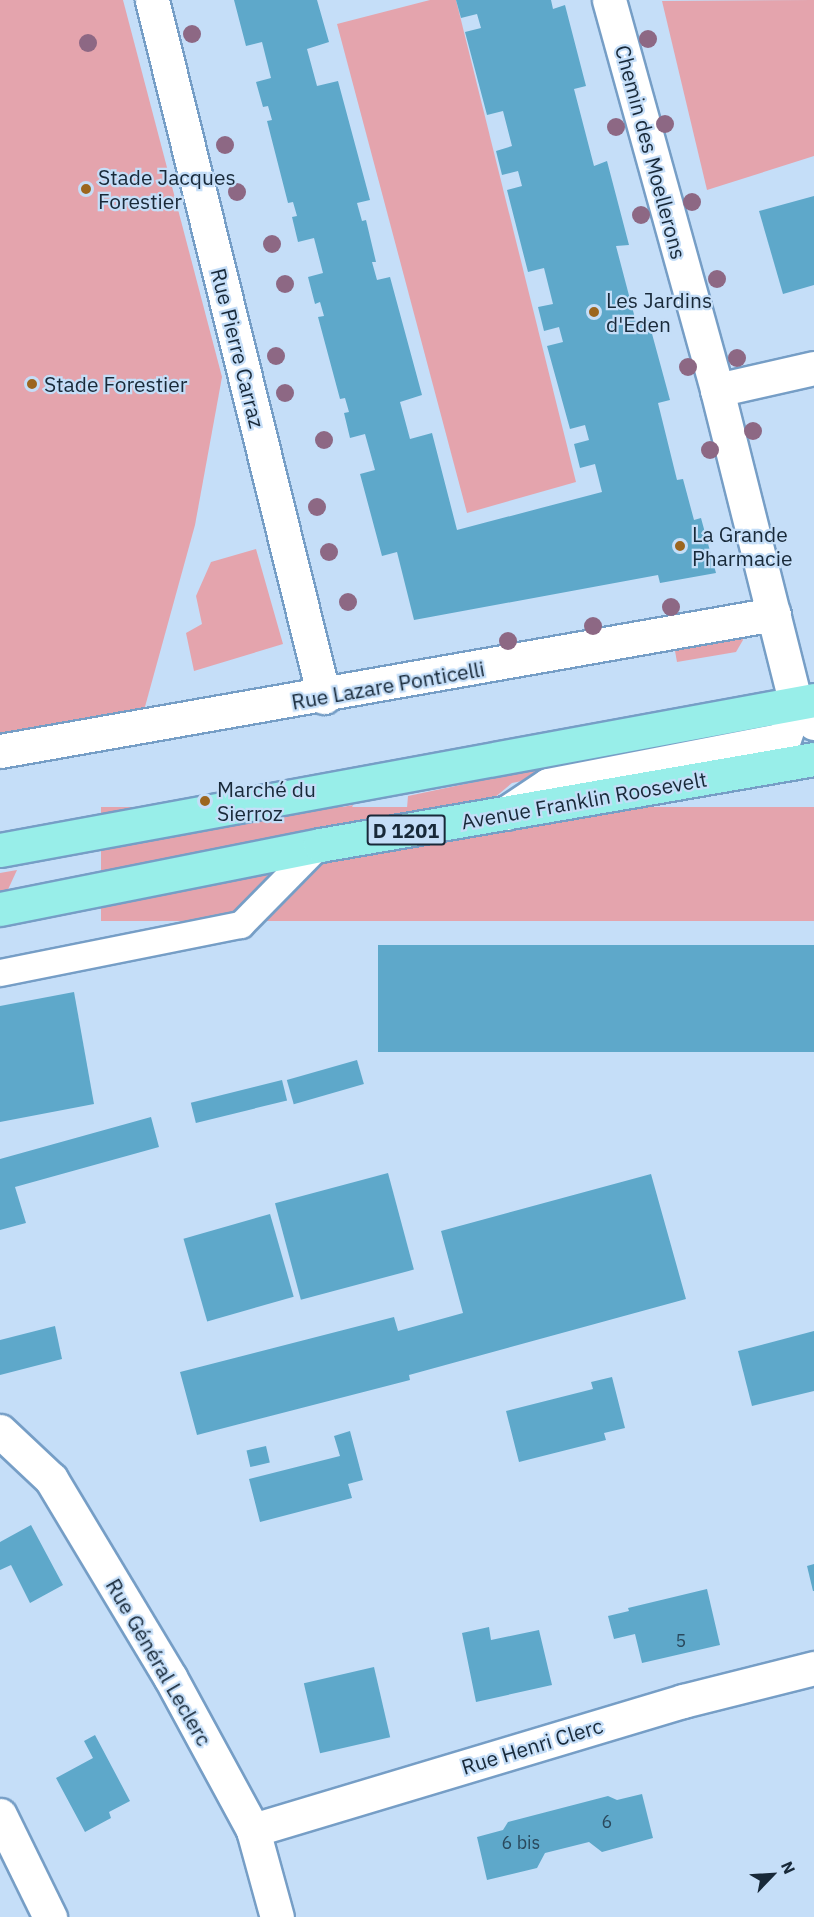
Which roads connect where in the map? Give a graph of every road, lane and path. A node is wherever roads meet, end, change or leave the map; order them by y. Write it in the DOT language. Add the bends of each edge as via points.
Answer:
graph roads {
  1 [pos="152,0"];
  2 [pos="609,0"];
  3 [pos="814,368"];
  4 [pos="717,390"];
  5 [pos="774,614"];
  6 [pos="324,697"];
  7 [pos="808,709"];
  8 [pos="0,751"];
  9 [pos="814,759"];
  10 [pos="506,813"];
  11 [pos="320,845"];
  12 [pos="0,850"];
  13 [pos="0,909"];
  14 [pos="0,974"];
  15 [pos="0,1431"];
  16 [pos="814,1668"];
  17 [pos="0,1815"];
  18 [pos="253,1830"];
  19 [pos="50,1917"];
  20 [pos="277,1917"];
  1 -- 6 [label="street, Rue Pierre Carraz"];
  2 -- 4 [label="street, Chemin des Moellerons"];
  3 -- 4 [label="street"];
  4 -- 5 [label="street, Chemin des Moellerons"];
  5 -- 6 [label="street, Rue Lazare Ponticelli"];
  5 -- 7 [label="street, Chemin des Moellerons" via="784,653"];
  6 -- 8 [label="street, Rue Lazare Ponticelli"];
  7 -- 10 [label="street" via="783,740 548,785"];
  7 -- 12 [label="main road, D 1201"];
  9 -- 10 [label="main road, Avenue Franklin Roosevelt / D 1201"];
  10 -- 11 [label="main road, Avenue Franklin Roosevelt / D 1201"];
  11 -- 13 [label="main road, Avenue Franklin Roosevelt / D 1201"];
  11 -- 14 [label="lane" via="241,925"];
  15 -- 18 [label="street, Rue Général Leclerc" via="51,1479 170,1677"];
  16 -- 18 [label="street, Rue Henri Clerc" via="683,1701"];
  17 -- 19 [label="street"];
  18 -- 20 [label="street, Rue Général Leclerc"];
}
